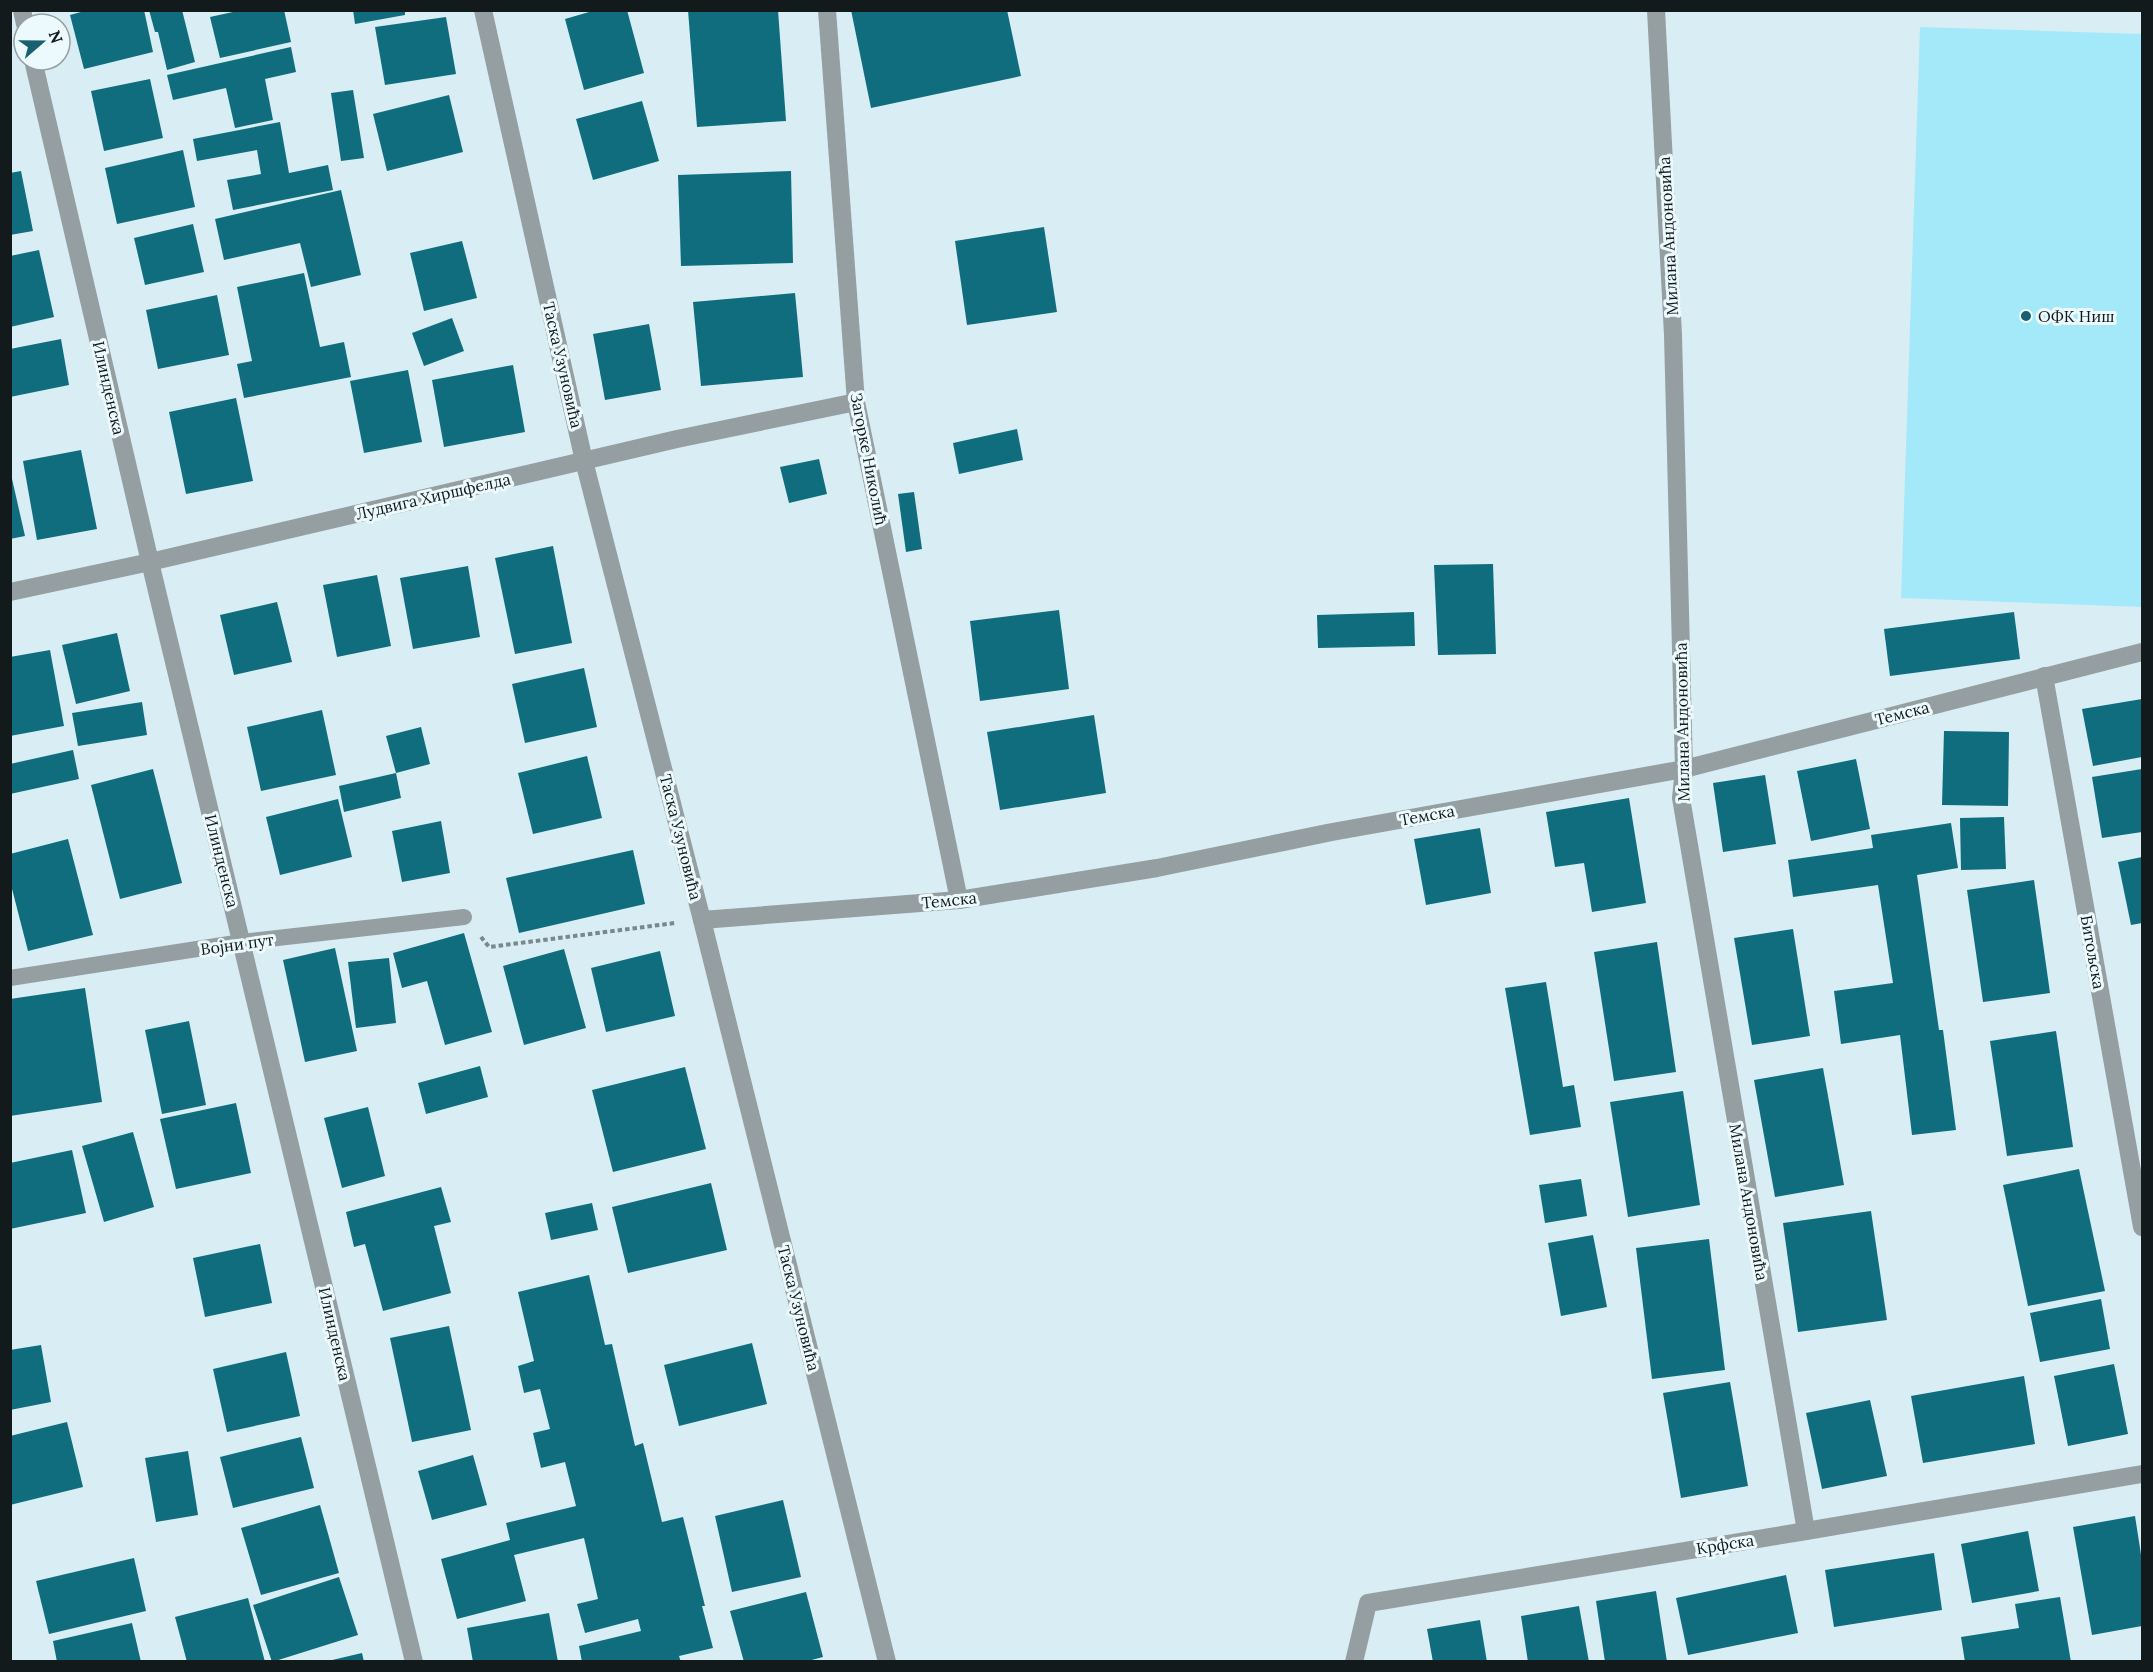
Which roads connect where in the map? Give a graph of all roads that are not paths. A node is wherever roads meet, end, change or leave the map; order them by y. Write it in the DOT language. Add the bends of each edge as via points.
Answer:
graph roads {
  1 [pos="483,10"];
  2 [pos="827,10"];
  3 [pos="1656,10"];
  4 [pos="36,72"];
  5 [pos="856,402"];
  6 [pos="584,461"];
  7 [pos="150,562"];
  8 [pos="10,592"];
  9 [pos="2142,652"];
  10 [pos="2044,676"];
  11 [pos="1684,769"];
  12 [pos="960,900"];
  13 [pos="464,917"];
  14 [pos="702,920"];
  15 [pos="242,942"];
  16 [pos="10,978"];
  17 [pos="2142,1227"];
  18 [pos="2142,1474"];
  19 [pos="1806,1531"];
  20 [pos="414,1662"];
  21 [pos="886,1662"];
  22 [pos="1354,1662"];
  1 -- 6 [label="street, Таска Узуновића"];
  2 -- 5 [label="street, Загорке Николић"];
  3 -- 11 [label="street, Милана Андоновића" via="1673,335"];
  4 -- 7 [label="street, Илинденска"];
  5 -- 6 [label="street, Лудвига Хиршфелда"];
  5 -- 12 [label="street, Загорке Николић"];
  6 -- 7 [label="street, Лудвига Хиршфелда"];
  6 -- 14 [label="street, Таска Узуновића"];
  7 -- 8 [label="street, Лудвига Хиршфелда"];
  7 -- 15 [label="street, Илинденска"];
  9 -- 10 [label="street, Темска"];
  10 -- 11 [label="street, Темска"];
  10 -- 17 [label="street, Битољска"];
  11 -- 12 [label="street, Темска" via="1332,832 1157,868"];
  11 -- 19 [label="street, Милана Андоновића" via="1681,798"];
  12 -- 14 [label="street, Темска"];
  13 -- 15 [label="lane, Војни пут"];
  14 -- 21 [label="street, Таска Узуновића"];
  15 -- 16 [label="lane, Војни пут"];
  15 -- 20 [label="street, Илинденска"];
  18 -- 19 [label="street, Крфска"];
  19 -- 22 [label="street, Крфска" via="1368,1603"];
}
